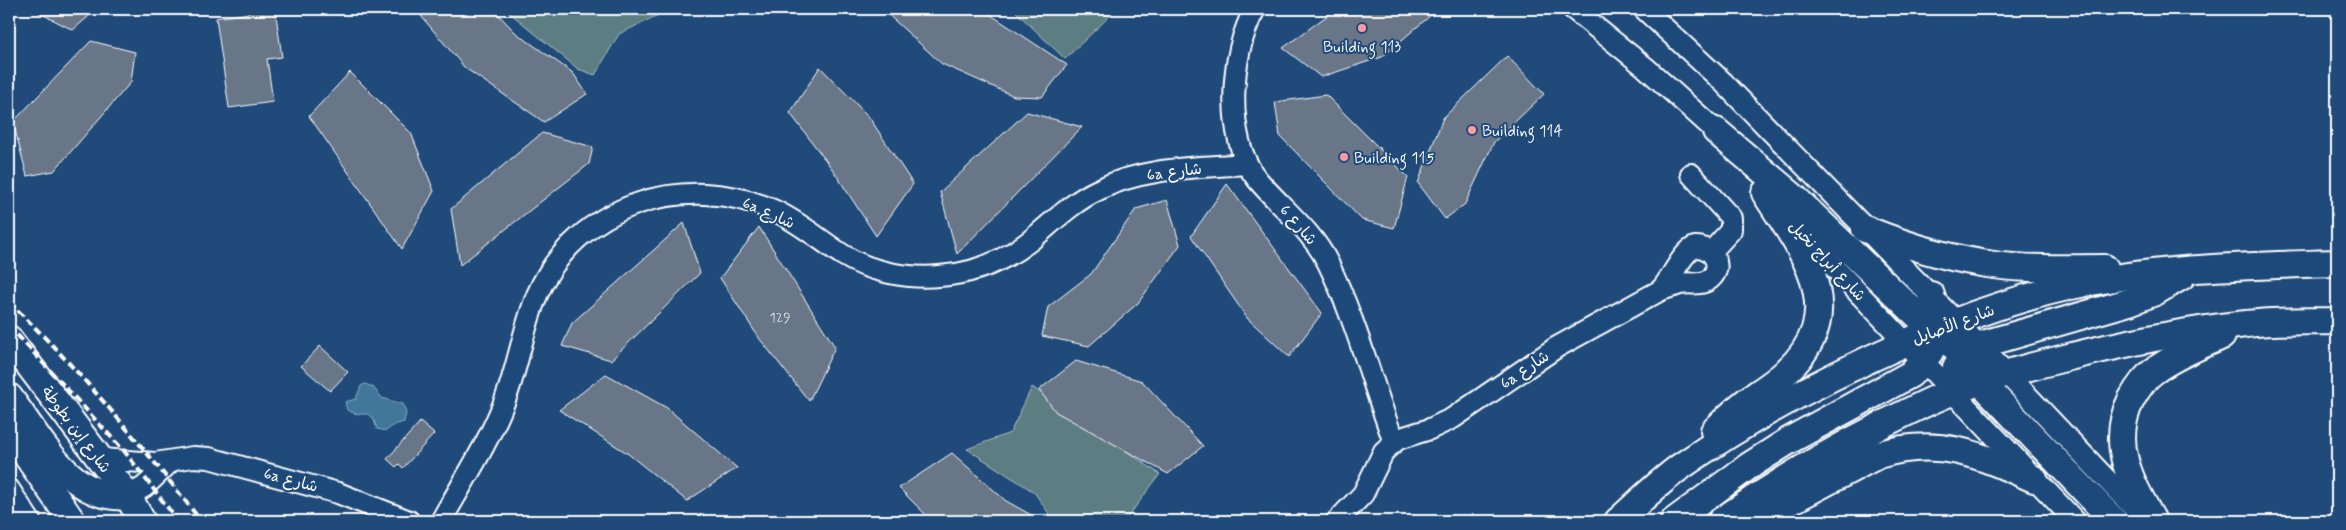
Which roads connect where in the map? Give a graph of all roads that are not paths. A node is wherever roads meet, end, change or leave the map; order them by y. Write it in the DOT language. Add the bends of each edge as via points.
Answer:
graph roads {
  1 [pos="1255,9"];
  2 [pos="1572,9"];
  3 [pos="1644,9"];
  4 [pos="1716,131"];
  5 [pos="1247,164"];
  6 [pos="1691,174"];
  7 [pos="1765,193"];
  8 [pos="1865,229"];
  9 [pos="1711,252"];
  10 [pos="2337,263"];
  11 [pos="2196,268"];
  12 [pos="1661,290"];
  13 [pos="1931,295"];
  14 [pos="2337,320"];
  15 [pos="2248,324"];
  16 [pos="1937,336"];
  17 [pos="9,339"];
  18 [pos="1906,342"];
  19 [pos="1967,353"];
  20 [pos="2007,374"];
  21 [pos="1981,382"];
  22 [pos="1953,392"];
  23 [pos="9,397"];
  24 [pos="9,430"];
  25 [pos="1394,442"];
  26 [pos="101,459"];
  27 [pos="169,463"];
  28 [pos="1679,468"];
  29 [pos="2034,480"];
  30 [pos="128,496"];
  31 [pos="12,499"];
  32 [pos="30,521"];
  33 [pos="72,521"];
  34 [pos="142,521"];
  35 [pos="409,521"];
  36 [pos="441,521"];
  37 [pos="1337,521"];
  38 [pos="1618,521"];
  39 [pos="1674,521"];
  40 [pos="1720,521"];
  41 [pos="1754,521"];
  42 [pos="2075,521"];
  43 [pos="2114,521"];
  44 [pos="2146,521"];
  45 [pos="2153,521"];
  1 -- 5 [label="street, شارع 6" via="1244,33 1236,69 1236,130"];
  2 -- 4 [label="street, شارع أبراج نخيل" via="1645,67"];
  3 -- 8 [label="street" via="1723,82"];
  4 -- 7 [label="street, شارع أبراج نخيل"];
  4 -- 16 [label="main road" via="1796,199"];
  5 -- 25 [label="street, شارع 6" via="1304,227 1327,261"];
  5 -- 36 [label="street, 6a شارع" via="1155,173 1112,183 1083,198 999,261 979,269 938,277 900,275 864,265 846,257 776,211 729,195 674,194 627,207 581,236 546,278 498,416"];
  6 -- 9 [label="street" via="1731,218 1731,230"];
  7 -- 18 [label="street, شارع أبراج نخيل"];
  7 -- 28 [label="main road" via="1813,275 1818,296 1812,338 1801,357 1786,372 1727,418"];
  8 -- 11 [label="main road" via="1953,257 1994,265"];
  8 -- 13 [label="street"];
  9 -- 12 [label="street" via="1701,247 1690,248"];
  9 -- 12 [label="street" via="1716,268 1711,278 1701,284 1684,284"];
  10 -- 11 [label="main road, شارع الأصايل"];
  11 -- 16 [label="main road, شارع الأصايل" via="2072,286 2023,298"];
  11 -- 19 [label="main road" via="2155,292 2129,302"];
  12 -- 25 [label="street, 6a شارع" via="1557,347 1453,418"];
  13 -- 16 [label="main road"];
  14 -- 15 [label="main road"];
  15 -- 20 [label="main road" via="2132,342"];
  15 -- 45 [label="main road" via="2175,358 2154,371 2137,389 2126,412 2121,436 2123,461"];
  16 -- 18 [label="main road"];
  16 -- 19 [label="main road"];
  16 -- 22 [label="street"];
  16 -- 39 [label="main road" via="1902,381 1842,411 1757,461"];
  17 -- 26 [label="main road, شارع إبن بطوطة"];
  18 -- 28 [label="main road, شارع الأصايل" via="1826,379 1758,417"];
  19 -- 20 [label="main road" via="1984,367"];
  19 -- 21 [label="main road"];
  19 -- 22 [label="main road" via="1954,376"];
  20 -- 21 [label="main road"];
  20 -- 44 [label="street"];
  21 -- 22 [label="main road"];
  21 -- 43 [label="main road"];
  22 -- 29 [label="street"];
  22 -- 40 [label="main road" via="1852,442"];
  23 -- 30 [label="main road" via="73,479 109,496"];
  24 -- 33 [label="main road"];
  25 -- 37 [label="street" via="1381,457 1363,494"];
  26 -- 27 [label="street, 6a شارع"];
  26 -- 30 [label="main road, شارع إبن بطوطة"];
  27 -- 30 [label="street, 6a شارع" via="144,487"];
  27 -- 35 [label="street, 6a شارع" via="193,457 210,458 338,493"];
  28 -- 38 [label="main road, شارع الأصايل"];
  29 -- 41 [label="main road" via="1970,453 1924,446 1899,448 1878,455"];
  29 -- 42 [label="street"];
  30 -- 34 [label="main road, شارع إبن بطوطة"];
  31 -- 32 [label="street"];
}
